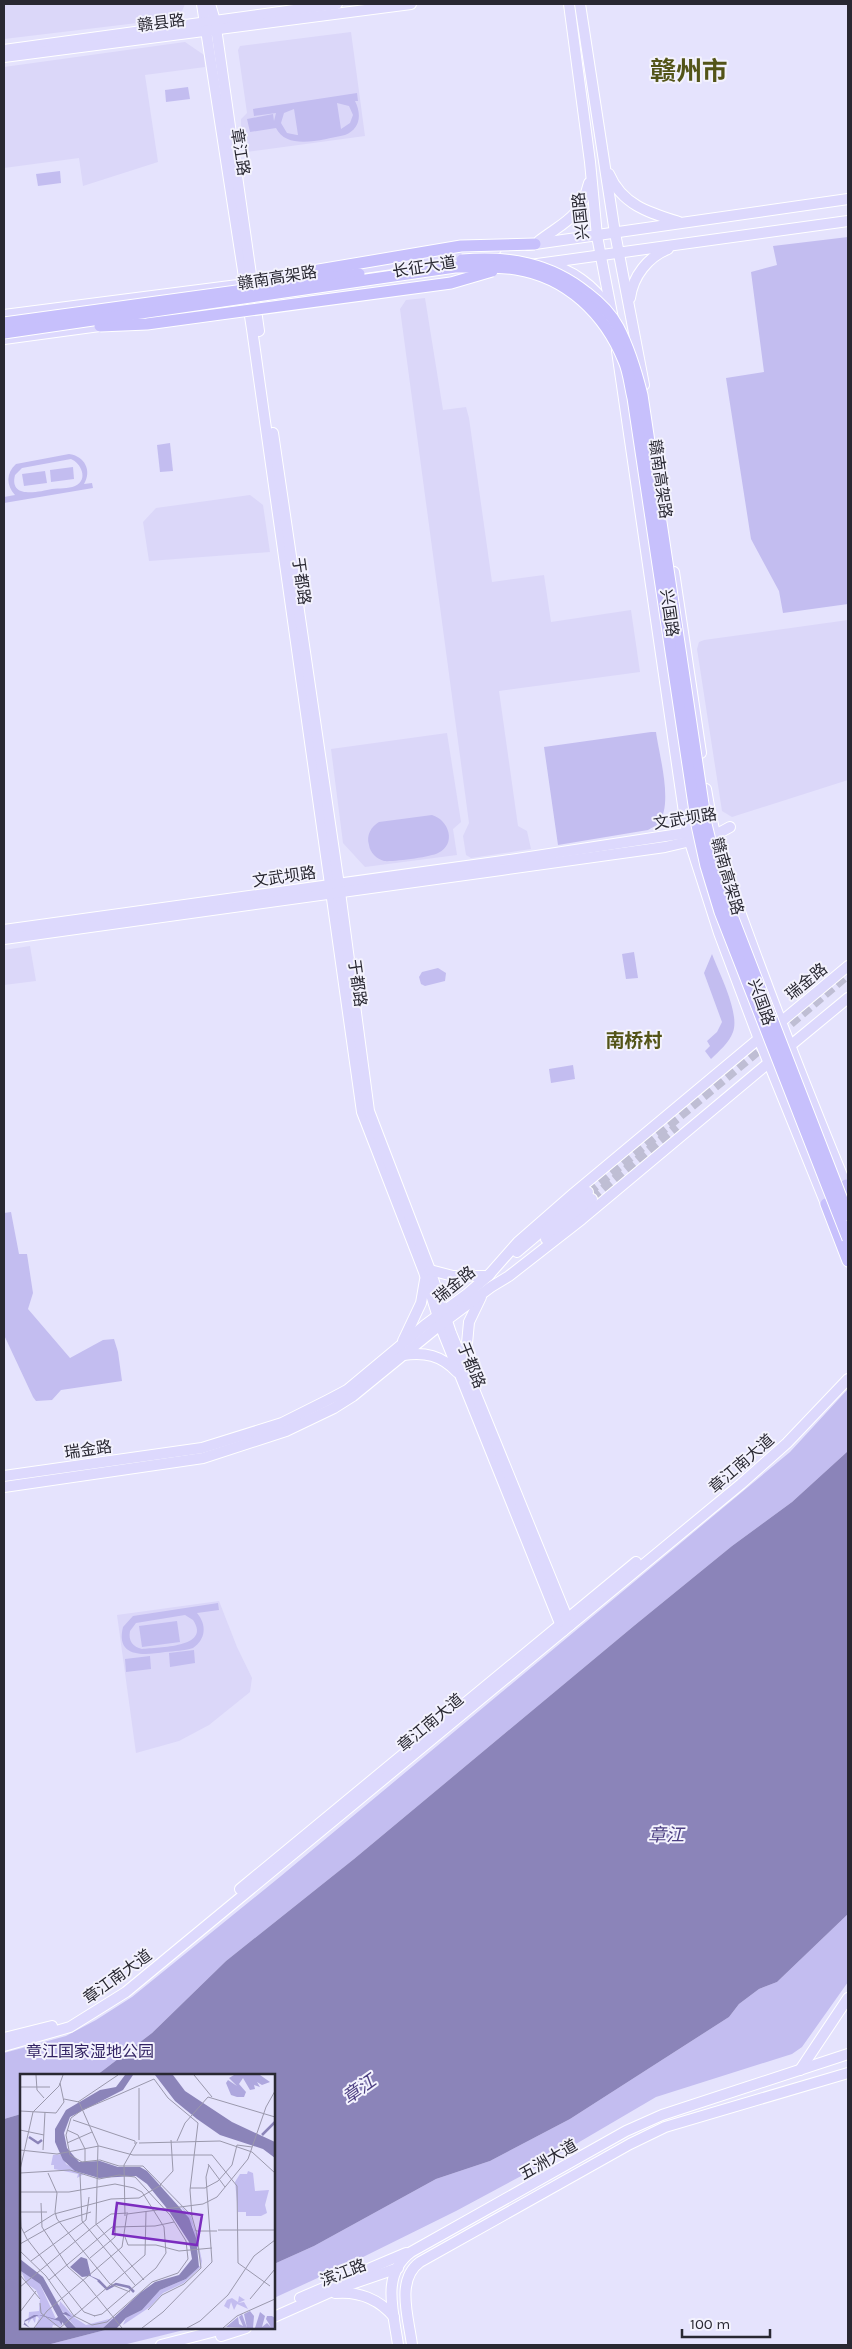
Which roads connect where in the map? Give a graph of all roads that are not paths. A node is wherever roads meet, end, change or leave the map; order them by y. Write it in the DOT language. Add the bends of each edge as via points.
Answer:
graph roads {
  1 [pos="202,4"];
  2 [pos="210,4"];
  3 [pos="337,4"];
  4 [pos="411,4"];
  5 [pos="568,4"];
  6 [pos="580,4"];
  7 [pos="210,26"];
  8 [pos="4,50"];
  9 [pos="4,57"];
  10 [pos="603,160"];
  11 [pos="590,162"];
  12 [pos="848,199"];
  13 [pos="848,221"];
  14 [pos="682,223"];
  15 [pos="615,233"];
  16 [pos="597,236"];
  17 [pos="535,244"];
  18 [pos="681,244"];
  19 [pos="619,252"];
  20 [pos="599,254"];
  21 [pos="540,263"];
  22 [pos="492,271"];
  23 [pos="249,284"];
  24 [pos="252,305"];
  25 [pos="128,306"];
  26 [pos="612,313"];
  27 [pos="4,315"];
  28 [pos="631,318"];
  29 [pos="4,323"];
  30 [pos="44,328"];
  31 [pos="4,333"];
  32 [pos="4,339"];
  33 [pos="713,831"];
  34 [pos="688,837"];
  35 [pos="334,888"];
  36 [pos="4,930"];
  37 [pos="4,940"];
  38 [pos="848,966"];
  39 [pos="848,998"];
  40 [pos="781,1022"];
  41 [pos="759,1038"];
  42 [pos="790,1046"];
  43 [pos="768,1063"];
  44 [pos="806,1087"];
  45 [pos="796,1128"];
  46 [pos="848,1172"];
  47 [pos="847,1187"];
  48 [pos="826,1204"];
  49 [pos="848,1215"];
  50 [pos="848,1238"];
  51 [pos="848,1252"];
  52 [pos="848,1261"];
  53 [pos="427,1271"];
  54 [pos="488,1276"];
  55 [pos="490,1287"];
  56 [pos="442,1318"];
  57 [pos="401,1350"];
  58 [pos="462,1370"];
  59 [pos="848,1371"];
  60 [pos="848,1379"];
  61 [pos="4,1476"];
  62 [pos="4,1487"];
  63 [pos="565,1625"];
  64 [pos="848,1998"];
  65 [pos="4,2038"];
  66 [pos="4,2046"];
  67 [pos="848,2055"];
  68 [pos="800,2070"];
  69 [pos="848,2072"];
  70 [pos="421,2246"];
  71 [pos="424,2260"];
  72 [pos="369,2268"];
  73 [pos="393,2271"];
  74 [pos="405,2292"];
  75 [pos="322,2296"];
  76 [pos="275,2310"];
  77 [pos="275,2317"];
  78 [pos="394,2317"];
  79 [pos="223,2329"];
  80 [pos="242,2329"];
  81 [pos="160,2345"];
  82 [pos="186,2345"];
  83 [pos="398,2345"];
  84 [pos="412,2345"];
  1 -- 7 [label="main road, 章江路"];
  2 -- 7 [label="main road, 章江路"];
  3 -- 7 [label="main road, 赣县路"];
  4 -- 7 [label="main road, 赣县路"];
  5 -- 11 [label="main road, 兴国路"];
  6 -- 10 [label="main road, 兴国路"];
  7 -- 8 [label="main road, 赣县路"];
  7 -- 9 [label="main road, 赣县路"];
  7 -- 23 [label="main road, 章江路"];
  10 -- 14 [label="main road" via="615,186 626,199 650,213"];
  10 -- 15 [label="main road, 兴国路"];
  11 -- 16 [label="main road, 兴国路"];
  11 -- 17 [label="main road" via="591,177 580,208 564,225"];
  12 -- 14 [label="main road, 长征大道"];
  13 -- 18 [label="main road, 长征大道"];
  14 -- 15 [label="main road, 长征大道"];
  15 -- 16 [label="main road, 长征大道"];
  15 -- 19 [label="main road, 兴国路"];
  16 -- 17 [label="main road, 长征大道"];
  16 -- 20 [label="main road, 兴国路"];
  17 -- 23 [label="main road, 长征大道"];
  17 -- 25 [label="highway, bridge" via="461,246 273,277"];
  18 -- 19 [label="main road, 长征大道"];
  18 -- 28 [label="main road" via="656,255 638,274 630,295"];
  19 -- 20 [label="main road, 长征大道"];
  19 -- 28 [label="main road, 兴国路"];
  20 -- 21 [label="main road, 长征大道"];
  20 -- 26 [label="main road, 兴国路"];
  21 -- 22 [label="main road, 长征大道"];
  21 -- 26 [label="main road" via="556,266 580,278"];
  22 -- 24 [label="main road, 长征大道"];
  22 -- 30 [label="highway, bridge" via="451,282 147,324"];
  23 -- 24 [label="main road, 章江路"];
  23 -- 27 [label="main road, 长征大道"];
  24 -- 32 [label="main road, 长征大道"];
  24 -- 35 [label="main road, 于都路"];
  25 -- 29 [label="highway, 赣南高架路, bridge"];
  25 -- 49 [label="highway, 赣南高架路, bridge" via="490,258 546,268 573,281 611,317 631,357 642,395 704,814 716,865 731,913"];
  26 -- 34 [label="main road, 兴国路"];
  28 -- 33 [label="main road, 兴国路" via="646,395"];
  30 -- 31 [label="highway, 赣南高架路, bridge"];
  30 -- 50 [label="highway, 赣南高架路, bridge" via="455,267 516,269 544,277 569,289 592,308 609,330 625,362 633,398 667,634 706,866 720,912"];
  33 -- 34 [label="main road, 文武坝路"];
  33 -- 40 [label="main road, 兴国路"];
  34 -- 35 [label="main road, 文武坝路" via="511,869"];
  34 -- 41 [label="main road, 兴国路" via="719,933"];
  35 -- 36 [label="main road, 文武坝路"];
  35 -- 37 [label="main road, 文武坝路"];
  35 -- 53 [label="main road, 于都路" via="362,1112"];
  38 -- 40 [label="main road, 瑞金路"];
  39 -- 42 [label="main road, 瑞金路"];
  40 -- 41 [label="main road, 瑞金路"];
  40 -- 42 [label="main road, 兴国路"];
  41 -- 43 [label="main road, 兴国路"];
  41 -- 54 [label="main road, 瑞金路" via="518,1242"];
  42 -- 43 [label="main road, 瑞金路"];
  42 -- 44 [label="main road, 兴国路"];
  43 -- 45 [label="main road, 兴国路"];
  43 -- 55 [label="main road, 瑞金路" via="582,1219"];
  44 -- 46 [label="main road"];
  44 -- 47 [label="main road, 兴国路"];
  45 -- 48 [label="main road, 兴国路"];
  45 -- 51 [label="main road" via="807,1146"];
  48 -- 52 [label="highway"];
  53 -- 54 [label="main road" via="453,1276"];
  53 -- 56 [label="main road, 于都路"];
  53 -- 57 [label="main road" via="421,1303"];
  54 -- 55 [label="main road" via="590,1196"];
  54 -- 56 [label="main road, 瑞金路"];
  55 -- 56 [label="main road, 瑞金路"];
  55 -- 58 [label="main road" via="478,1300 469,1322"];
  56 -- 57 [label="main road, 瑞金路"];
  56 -- 58 [label="main road, 于都路"];
  57 -- 58 [label="main road" via="432,1355"];
  57 -- 61 [label="main road, 瑞金路" via="347,1390 246,1436 202,1448"];
  57 -- 62 [label="main road, 瑞金路" via="353,1396 334,1408 247,1445 203,1458"];
  58 -- 63 [label="main road, 于都路"];
  59 -- 63 [label="main road, 章江南大道" via="783,1440"];
  60 -- 63 [label="main road, 章江南大道" via="787,1443 741,1484"];
  63 -- 65 [label="main road, 章江南大道" via="123,1986 67,2021"];
  63 -- 66 [label="main road, 章江南大道" via="126,1992 70,2027"];
  64 -- 68 [label="main road"];
  67 -- 68 [label="main road, 五洲大道"];
  68 -- 70 [label="main road, 五洲大道" via="662,2115 626,2131"];
  69 -- 71 [label="main road, 五洲大道" via="665,2127"];
  70 -- 72 [label="main road, 滨江路"];
  70 -- 73 [label="main road, 五洲大道" via="406,2256"];
  71 -- 73 [label="main road, 滨江路"];
  71 -- 74 [label="main road, 五洲大道" via="409,2274"];
  72 -- 73 [label="main road"];
  72 -- 76 [label="main road, 滨江路"];
  73 -- 74 [label="main road"];
  73 -- 75 [label="main road, 滨江路"];
  73 -- 78 [label="main road"];
  74 -- 84 [label="main road, 五洲大道"];
  75 -- 77 [label="main road, 滨江路"];
  75 -- 78 [label="main road" via="345,2292 361,2295 380,2304"];
  78 -- 83 [label="main road"];
  79 -- 81 [label="main road"];
  80 -- 82 [label="main road"];
}
